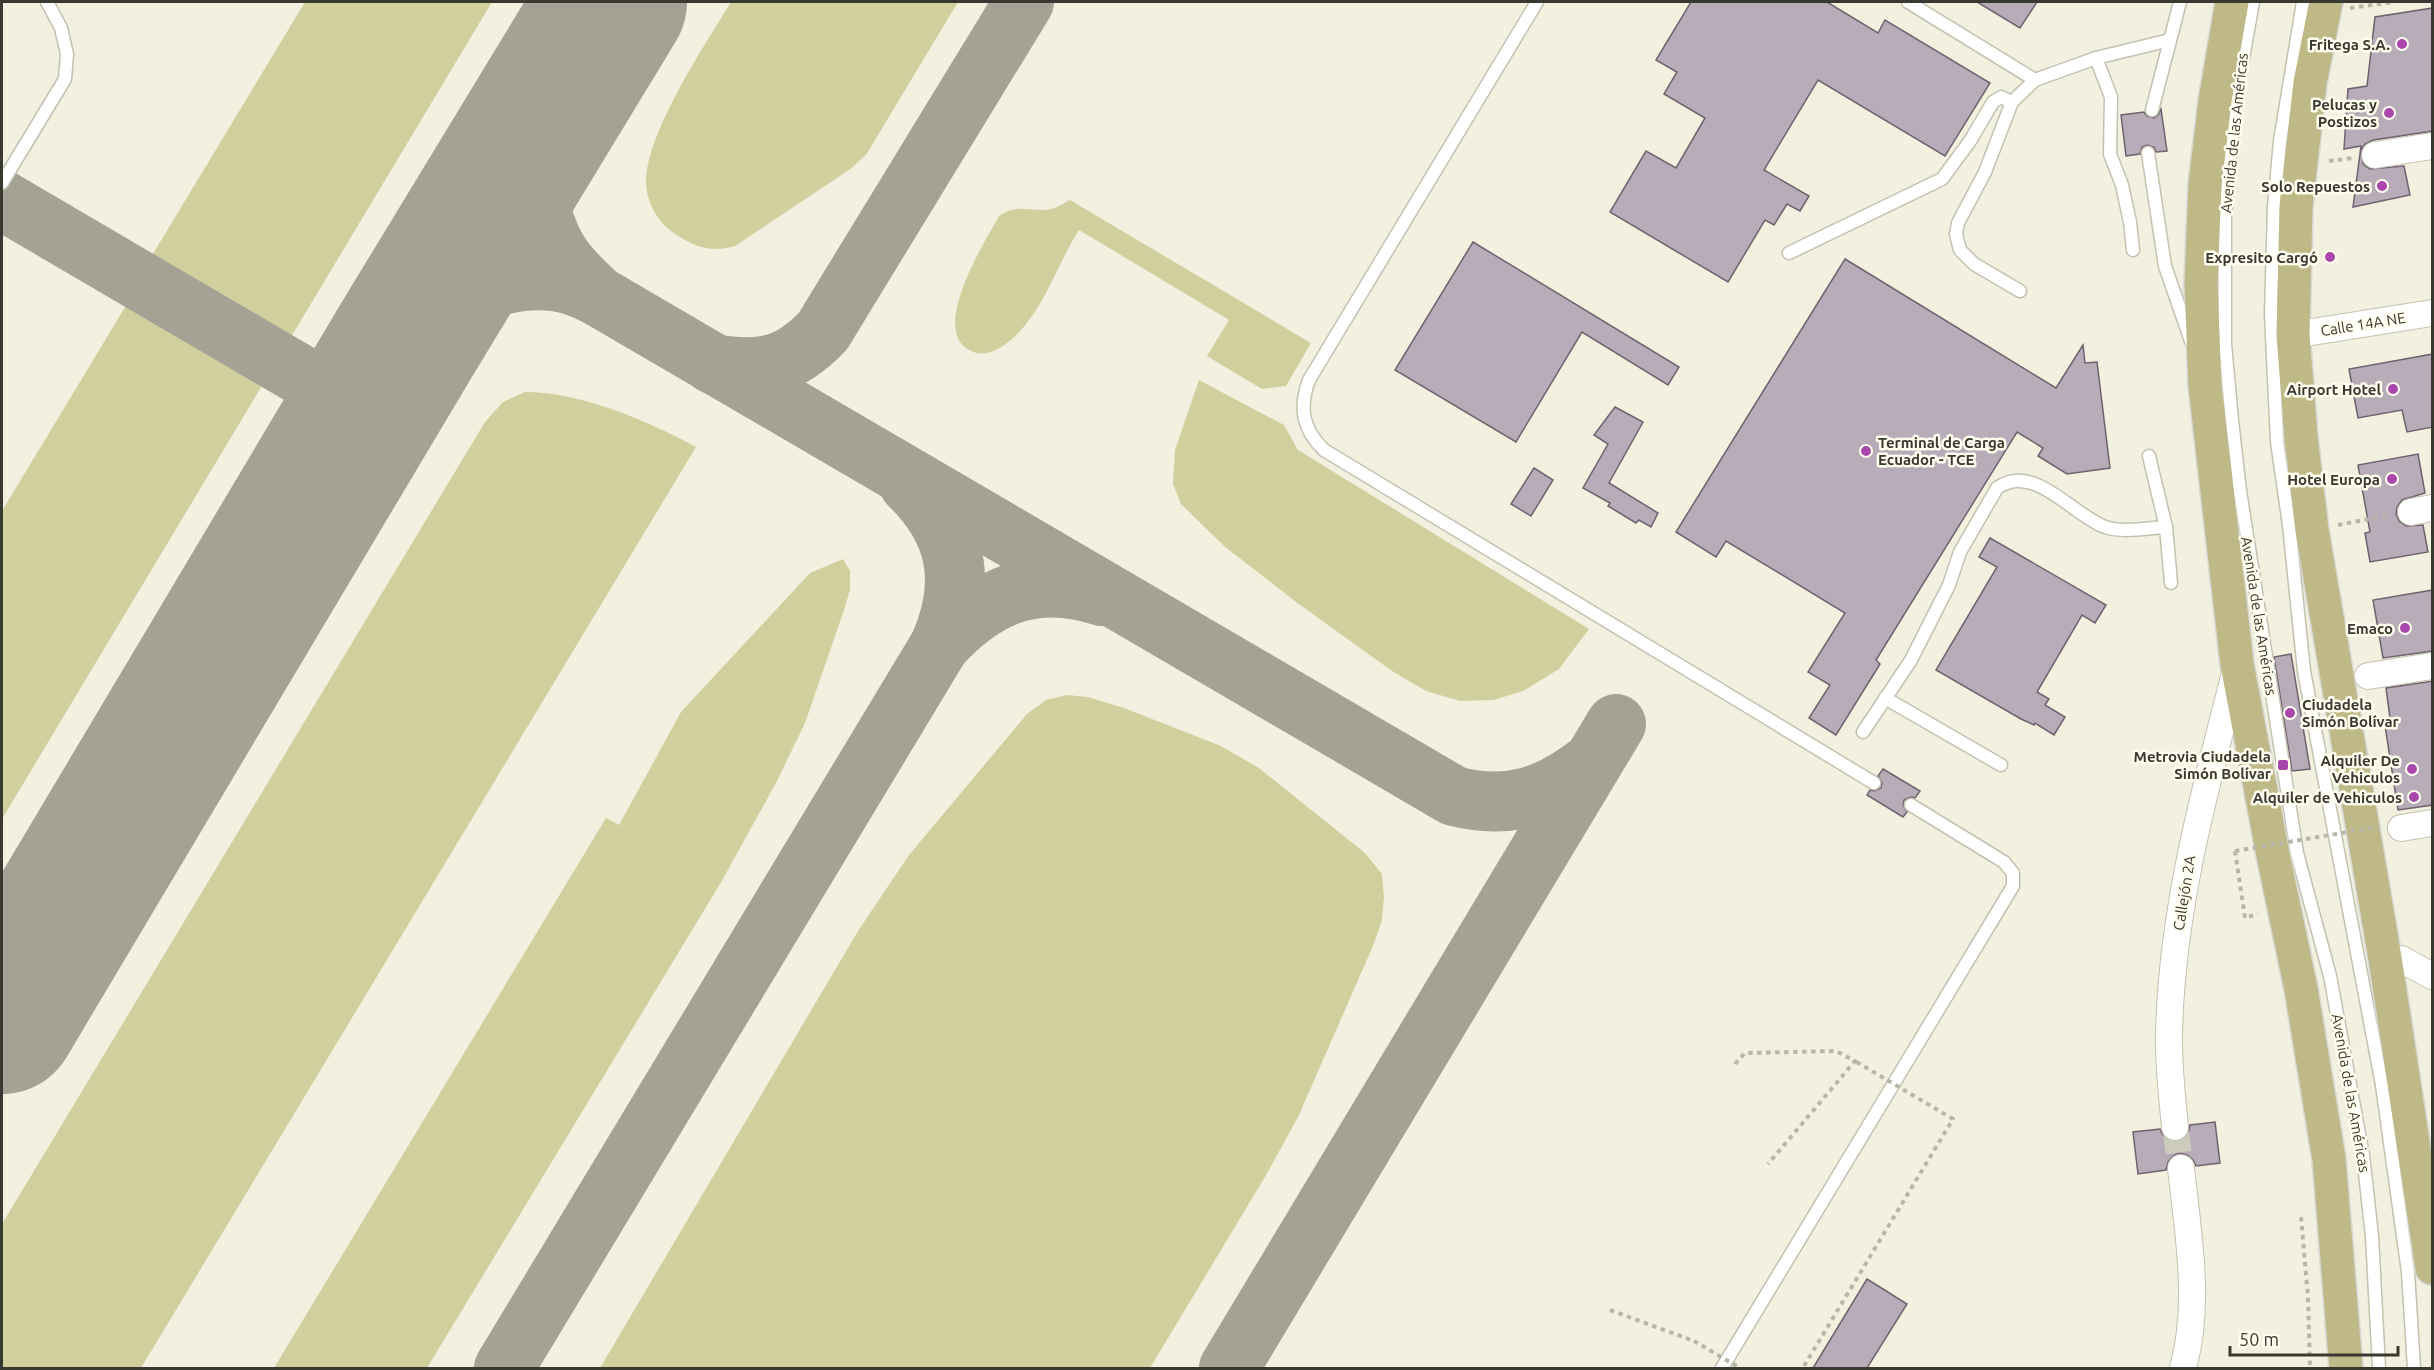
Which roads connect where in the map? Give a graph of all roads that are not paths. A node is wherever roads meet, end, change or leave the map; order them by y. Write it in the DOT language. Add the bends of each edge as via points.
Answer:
graph roads {
  1 [pos="47,2"];
  2 [pos="1537,2"];
  3 [pos="1908,2"];
  4 [pos="2180,2"];
  5 [pos="2232,2"];
  6 [pos="2253,2"];
  7 [pos="2317,5"];
  8 [pos="2170,40"];
  9 [pos="2096,58"];
  10 [pos="2035,80"];
  11 [pos="2012,102"];
  12 [pos="2152,110"];
  13 [pos="2433,146"];
  14 [pos="2148,153"];
  15 [pos="2376,155"];
  16 [pos="2,183"];
  17 [pos="2133,250"];
  18 [pos="1789,253"];
  19 [pos="2020,291"];
  20 [pos="2433,313"];
  21 [pos="2293,335"];
  22 [pos="2205,385"];
  23 [pos="2149,456"];
  24 [pos="2166,526"];
  25 [pos="2171,582"];
  26 [pos="2237,664"];
  27 [pos="2433,666"];
  28 [pos="2368,676"];
  29 [pos="1885,698"];
  30 [pos="1863,732"];
  31 [pos="2001,765"];
  32 [pos="1874,783"];
  33 [pos="1911,805"];
  34 [pos="2433,824"];
  35 [pos="2390,828"];
  36 [pos="2385,958"];
  37 [pos="2428,969"];
  38 [pos="2175,1127"];
  39 [pos="2181,1168"];
  40 [pos="2424,1269"];
  41 [pos="2186,1362"];
  42 [pos="1722,1368"];
  43 [pos="2346,1368"];
  44 [pos="2379,1368"];
  45 [pos="2414,1368"];
  1 -- 16 [label="lane" via="61,28 67,54 64,79"];
  2 -- 32 [label="lane" via="1309,380 1302,410 1305,423 1324,450"];
  3 -- 10 [label="lane"];
  4 -- 8 [label="lane"];
  5 -- 22 [label="main road, Avenida de las Américas" via="2205,185 2201,284"];
  6 -- 44 [label="lane, Avenida de las Américas" via="2234,109 2225,215 2225,344 2232,420 2297,853 2330,976 2362,1155 2372,1236"];
  7 -- 21 [label="main road, Avenida de las Américas" via="2299,165"];
  7 -- 40 [label="lane, Avenida de las Américas" via="2285,107 2274,206 2271,315 2277,442 2304,671 2382,1085"];
  8 -- 9 [label="lane"];
  8 -- 12 [label="lane"];
  9 -- 10 [label="lane"];
  9 -- 17 [label="lane" via="2110,98 2109,154 2122,185"];
  10 -- 11 [label="lane"];
  11 -- 18 [label="lane" via="2001,97 1994,102 1942,179"];
  11 -- 19 [label="lane" via="1956,234 1960,250 1974,264"];
  13 -- 15 [label="street"];
  14 -- 22 [label="lane" via="2164,266"];
  20 -- 21 [label="street, Calle 14A NE"];
  21 -- 36 [label="main road, Avenida de las Américas" via="2312,530"];
  22 -- 26 [label="main road, Avenida de las Américas"];
  23 -- 24 [label="lane"];
  24 -- 25 [label="lane"];
  24 -- 29 [label="lane" via="2104,526 2032,482 2016,479 2003,484 1960,552 1911,660"];
  26 -- 38 [label="street, Callejón 2A" via="2194,831 2179,913 2169,1033"];
  26 -- 43 [label="main road, Avenida de las Américas" via="2319,1090 2329,1159"];
  27 -- 28 [label="street"];
  29 -- 30 [label="lane"];
  29 -- 31 [label="lane"];
  33 -- 42 [label="lane" via="2004,862 2013,873 2013,886"];
  34 -- 35 [label="street"];
  36 -- 37 [label="street"];
  36 -- 40 [label="main road, Avenida de las Américas"];
  39 -- 41 [label="street" via="2193,1282"];
  40 -- 45 [label="lane, Avenida de las Américas"];
}
